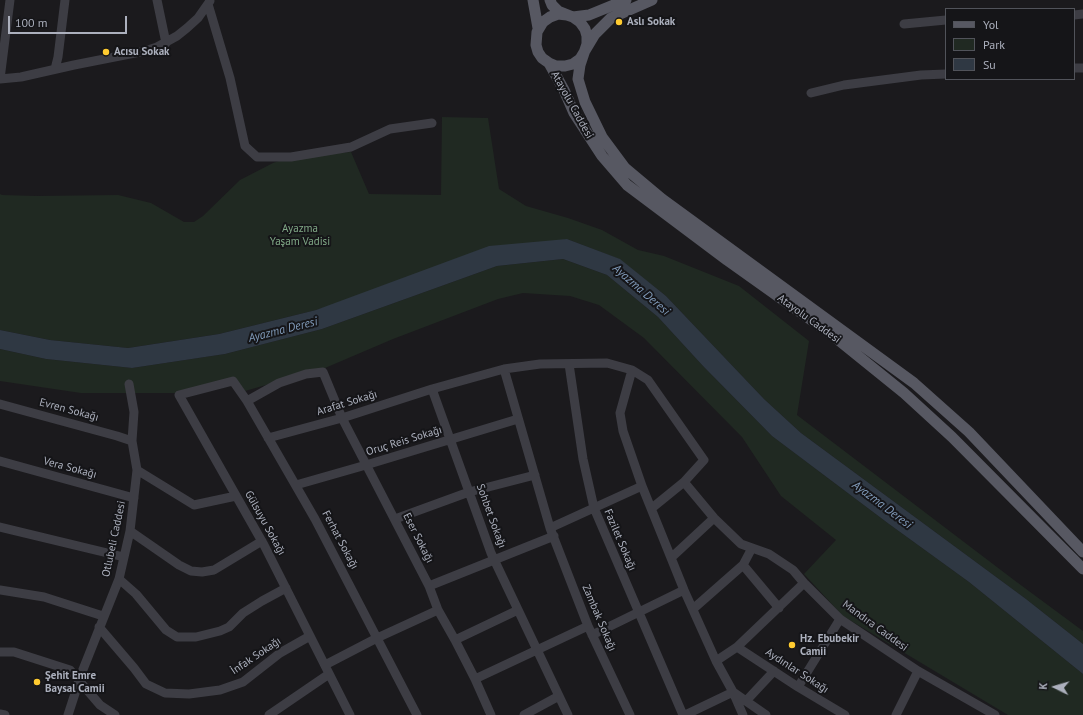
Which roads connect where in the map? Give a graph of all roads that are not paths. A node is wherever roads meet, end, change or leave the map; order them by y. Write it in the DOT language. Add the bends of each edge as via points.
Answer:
graph roads {
  1 [pos="10,0"];
  2 [pos="64,0"];
  3 [pos="157,0"];
  4 [pos="533,0"];
  5 [pos="550,0"];
  6 [pos="626,0"];
  7 [pos="652,0"];
  8 [pos="209,2"];
  9 [pos="573,17"];
  10 [pos="945,20"];
  11 [pos="904,24"];
  12 [pos="538,28"];
  13 [pos="166,43"];
  14 [pos="585,52"];
  15 [pos="549,64"];
  16 [pos="55,69"];
  17 [pos="945,74"];
  18 [pos="0,79"];
  19 [pos="811,93"];
  20 [pos="432,123"];
  21 [pos="569,364"];
  22 [pos="504,369"];
  23 [pos="632,370"];
  24 [pos="233,381"];
  25 [pos="129,384"];
  26 [pos="432,388"];
  27 [pos="247,402"];
  28 [pos="0,404"];
  29 [pos="342,418"];
  30 [pos="518,418"];
  31 [pos="268,438"];
  32 [pos="450,439"];
  33 [pos="132,441"];
  34 [pos="0,461"];
  35 [pos="366,465"];
  36 [pos="137,470"];
  37 [pos="535,475"];
  38 [pos="684,482"];
  39 [pos="296,484"];
  40 [pos="642,486"];
  41 [pos="469,492"];
  42 [pos="236,496"];
  43 [pos="134,498"];
  44 [pos="594,508"];
  45 [pos="652,508"];
  46 [pos="714,518"];
  47 [pos="395,519"];
  48 [pos="0,527"];
  49 [pos="130,531"];
  50 [pos="552,532"];
  51 [pos="262,541"];
  52 [pos="752,548"];
  53 [pos="1083,552"];
  54 [pos="124,557"];
  55 [pos="672,557"];
  56 [pos="495,561"];
  57 [pos="743,565"];
  58 [pos="1083,569"];
  59 [pos="119,579"];
  60 [pos="804,583"];
  61 [pos="429,586"];
  62 [pos="286,588"];
  63 [pos="0,590"];
  64 [pos="684,590"];
  65 [pos="779,608"];
  66 [pos="693,609"];
  67 [pos="438,610"];
  68 [pos="518,610"];
  69 [pos="638,613"];
  70 [pos="103,616"];
  71 [pos="840,619"];
  72 [pos="99,627"];
  73 [pos="590,630"];
  74 [pos="310,636"];
  75 [pos="377,638"];
  76 [pos="455,640"];
  77 [pos="737,647"];
  78 [pos="536,649"];
  79 [pos="0,652"];
  80 [pos="716,662"];
  81 [pos="325,665"];
  82 [pos="774,671"];
  83 [pos="918,671"];
  84 [pos="329,674"];
  85 [pos="475,679"];
  86 [pos="79,682"];
  87 [pos="798,687"];
  88 [pos="733,692"];
  89 [pos="559,696"];
  90 [pos="746,701"];
  91 [pos="0,714"];
  92 [pos="347,714"];
  93 [pos="5,715"];
  94 [pos="68,715"];
  95 [pos="115,715"];
  96 [pos="269,715"];
  97 [pos="417,715"];
  98 [pos="491,715"];
  99 [pos="524,715"];
  100 [pos="568,715"];
  101 [pos="630,715"];
  102 [pos="684,715"];
  103 [pos="743,715"];
  104 [pos="766,715"];
  105 [pos="845,715"];
  106 [pos="896,715"];
  107 [pos="995,715"];
  1 -- 18 [label="street"];
  2 -- 16 [label="street"];
  3 -- 13 [label="street"];
  4 -- 12 [label="main road, Atayolu Caddesi"];
  5 -- 9 [label="main road, Atayolu Caddesi" via="558,11"];
  6 -- 9 [label="main road" via="589,15"];
  7 -- 14 [label="main road" via="611,18 595,34"];
  8 -- 13 [label="street" via="198,18"];
  8 -- 20 [label="street" via="245,146 257,157 291,157 351,147 390,129"];
  9 -- 12 [label="main road" via="558,14 550,17"];
  9 -- 14 [label="main road, Atayolu Caddesi" via="585,29"];
  10 -- 11 [label="street"];
  12 -- 15 [label="main road, Atayolu Caddesi" via="538,52"];
  13 -- 16 [label="street" via="145,51"];
  14 -- 15 [label="main road, Atayolu Caddesi" via="580,59 569,65"];
  14 -- 53 [label="main road, Atayolu Caddesi" via="578,79 585,102 602,137 625,168 668,204 914,383 969,432"];
  15 -- 58 [label="main road, Atayolu Caddesi" via="574,113 602,156 627,185 831,334 904,392"];
  16 -- 18 [label="street" via="21,78"];
  17 -- 19 [label="street" via="844,85"];
  21 -- 22 [label="street" via="540,364"];
  21 -- 23 [label="street" via="607,363"];
  21 -- 44 [label="street, Fazilet Sokağı" via="583,459"];
  22 -- 26 [label="street"];
  22 -- 30 [label="street, Zambak Sokağı"];
  23 -- 38 [label="street" via="648,380 704,460"];
  23 -- 40 [label="street" via="620,412 623,431"];
  24 -- 27 [label="street, Ferhat Sokağı"];
  24 -- 42 [label="street, Gülsuyu Sokağı" via="179,395"];
  25 -- 33 [label="street, Otlubeli Caddesi" via="134,412"];
  26 -- 29 [label="street, Arafat Sokağı"];
  26 -- 32 [label="street, Sohbet Sokağı"];
  27 -- 29 [label="street, Eser Sokağı" via="279,383 306,374 323,372"];
  27 -- 31 [label="street, Ferhat Sokağı"];
  28 -- 33 [label="street, Evren Sokağı"];
  29 -- 31 [label="street, Arafat Sokağı"];
  29 -- 35 [label="street, Eser Sokağı"];
  30 -- 32 [label="street, Oruç Reis Sokağı"];
  30 -- 37 [label="street, Zambak Sokağı"];
  31 -- 39 [label="street, Ferhat Sokağı"];
  32 -- 35 [label="street, Oruç Reis Sokağı"];
  32 -- 41 [label="street, Sohbet Sokağı"];
  33 -- 36 [label="street, Otlubeli Caddesi"];
  34 -- 43 [label="street, Vera Sokağı"];
  35 -- 39 [label="street, Oruç Reis Sokağı"];
  35 -- 47 [label="street, Eser Sokağı"];
  36 -- 42 [label="street" via="194,505"];
  36 -- 43 [label="street, Otlubeli Caddesi"];
  37 -- 41 [label="street"];
  37 -- 50 [label="street, Zambak Sokağı"];
  38 -- 45 [label="street"];
  38 -- 46 [label="street, Mandıra Caddesi"];
  39 -- 75 [label="street, Ferhat Sokağı"];
  40 -- 44 [label="street"];
  40 -- 45 [label="street"];
  41 -- 47 [label="street"];
  41 -- 56 [label="street, Sohbet Sokağı"];
  42 -- 51 [label="street, Gülsuyu Sokağı"];
  43 -- 49 [label="street, Otlubeli Caddesi"];
  44 -- 50 [label="street"];
  44 -- 69 [label="street, Fazilet Sokağı"];
  45 -- 55 [label="street"];
  46 -- 52 [label="street, Mandıra Caddesi" via="741,544"];
  46 -- 55 [label="street"];
  47 -- 61 [label="street, Eser Sokağı"];
  48 -- 54 [label="street"];
  49 -- 51 [label="street" via="179,565 191,571 202,572 214,570"];
  49 -- 54 [label="street, Otlubeli Caddesi"];
  50 -- 56 [label="street"];
  50 -- 73 [label="street, Zambak Sokağı"];
  51 -- 62 [label="street, Gülsuyu Sokağı"];
  52 -- 57 [label="street"];
  52 -- 60 [label="street, Mandıra Caddesi" via="769,554 793,570"];
  54 -- 59 [label="street, Otlubeli Caddesi"];
  55 -- 64 [label="street"];
  56 -- 61 [label="street"];
  56 -- 68 [label="street, Sohbet Sokağı"];
  57 -- 65 [label="street"];
  57 -- 66 [label="street"];
  59 -- 62 [label="street" via="136,594 166,630 177,637 196,637 220,631 243,613"];
  59 -- 70 [label="street, Otlubeli Caddesi"];
  60 -- 65 [label="street"];
  60 -- 71 [label="street, Mandıra Caddesi"];
  61 -- 67 [label="street, Eser Sokağı"];
  62 -- 74 [label="street, Gülsuyu Sokağı"];
  63 -- 70 [label="street" via="44,597"];
  64 -- 66 [label="street"];
  64 -- 69 [label="street"];
  65 -- 77 [label="street"];
  66 -- 80 [label="street"];
  67 -- 75 [label="street"];
  67 -- 76 [label="street, Eser Sokağı"];
  68 -- 76 [label="street"];
  68 -- 78 [label="street, Sohbet Sokağı"];
  69 -- 73 [label="street"];
  69 -- 102 [label="street, Fazilet Sokağı"];
  70 -- 72 [label="street, Otlubeli Caddesi"];
  71 -- 83 [label="street, Mandıra Caddesi"];
  71 -- 87 [label="street"];
  72 -- 74 [label="street, İnfak Sokağı" via="146,684 165,693 189,694 220,690 243,682 280,653"];
  72 -- 86 [label="street, Otlubeli Caddesi"];
  73 -- 78 [label="street"];
  73 -- 101 [label="street, Zambak Sokağı"];
  74 -- 81 [label="street, Gülsuyu Sokağı"];
  75 -- 81 [label="street"];
  75 -- 97 [label="street, Ferhat Sokağı"];
  76 -- 85 [label="street, Eser Sokağı"];
  77 -- 80 [label="street"];
  77 -- 82 [label="street, Aydınlar Sokağı"];
  78 -- 85 [label="street"];
  78 -- 89 [label="street, Sohbet Sokağı"];
  79 -- 86 [label="street" via="14,652 70,670"];
  80 -- 88 [label="street"];
  81 -- 84 [label="street, Gülsuyu Sokağı"];
  82 -- 87 [label="street, Aydınlar Sokağı"];
  82 -- 90 [label="street"];
  83 -- 106 [label="street"];
  83 -- 107 [label="street, Mandıra Caddesi"];
  84 -- 92 [label="street, Gülsuyu Sokağı"];
  84 -- 96 [label="street"];
  85 -- 98 [label="street, Eser Sokağı"];
  86 -- 94 [label="street, Otlubeli Caddesi"];
  86 -- 95 [label="street" via="100,705"];
  87 -- 105 [label="street, Aydınlar Sokağı"];
  88 -- 90 [label="street"];
  88 -- 102 [label="street"];
  88 -- 103 [label="street"];
  89 -- 99 [label="street"];
  89 -- 100 [label="street, Sohbet Sokağı"];
  90 -- 104 [label="street"];
  91 -- 93 [label="street"];
}
